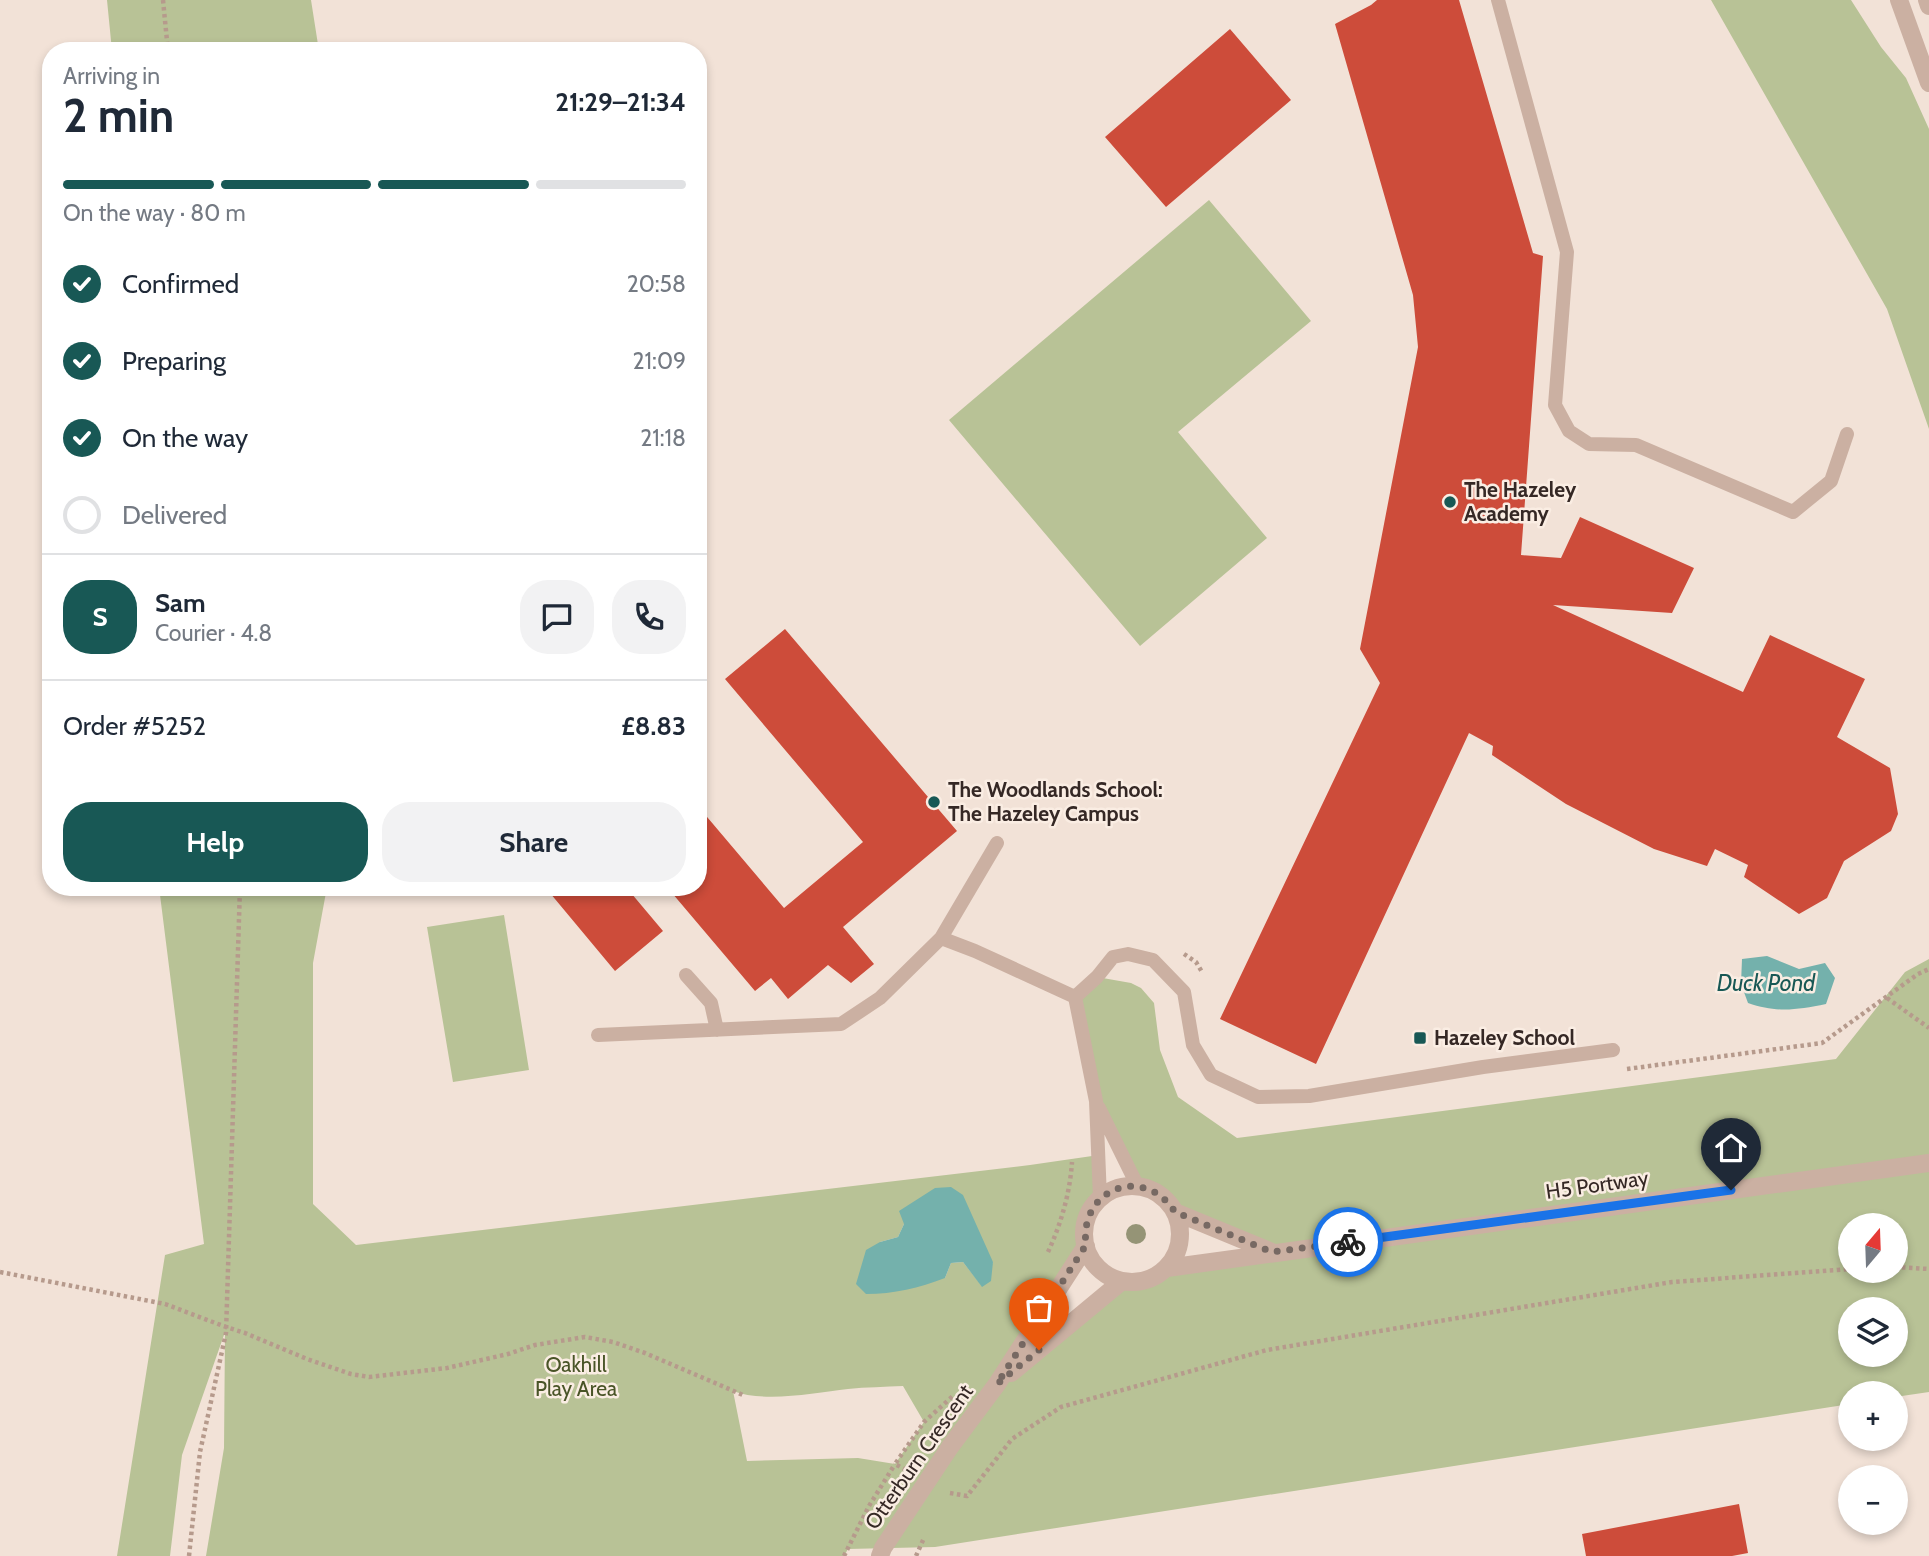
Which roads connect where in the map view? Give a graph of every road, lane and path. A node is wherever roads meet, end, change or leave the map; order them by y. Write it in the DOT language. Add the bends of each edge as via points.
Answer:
graph roads {
  1 [pos="163,0"];
  2 [pos="1498,0"];
  3 [pos="1899,0"];
  4 [pos="1927,0"];
  5 [pos="1929,6"];
  6 [pos="167,42"];
  7 [pos="1929,83"];
  8 [pos="1847,434"];
  9 [pos="998,843"];
  10 [pos="240,896"];
  11 [pos="941,938"];
  12 [pos="686,975"];
  13 [pos="1075,997"];
  14 [pos="1887,998"];
  15 [pos="1929,1028"];
  16 [pos="717,1030"];
  17 [pos="598,1035"];
  18 [pos="1613,1050"];
  19 [pos="1096,1101"];
  20 [pos="1072,1150"];
  21 [pos="1929,1163"];
  22 [pos="1138,1187"];
  23 [pos="1101,1198"];
  24 [pos="1175,1212"];
  25 [pos="1086,1245"];
  26 [pos="1272,1252"];
  27 [pos="1047,1255"];
  28 [pos="1167,1268"];
  29 [pos="1908,1268"];
  30 [pos="1929,1269"];
  31 [pos="1838,1270"];
  32 [pos="0,1272"];
  33 [pos="1122,1281"];
  34 [pos="226,1328"];
  35 [pos="997,1384"];
  36 [pos="962,1388"];
  37 [pos="743,1395"];
  38 [pos="895,1464"];
  39 [pos="926,1483"];
  40 [pos="954,1493"];
  41 [pos="946,1505"];
  42 [pos="930,1528"];
  43 [pos="189,1556"];
  44 [pos="844,1556"];
  45 [pos="880,1556"];
  46 [pos="916,1556"];
  1 -- 6 [label="path"];
  2 -- 8 [label="lane" via="1566,252 1555,405 1569,431 1589,444 1636,445 1793,512 1831,481"];
  3 -- 7 [label="street"];
  4 -- 5 [label="street"];
  9 -- 11 [label="lane"];
  10 -- 34 [label="path"];
  11 -- 13 [label="lane"];
  11 -- 16 [label="lane" via="880,999 841,1024"];
  12 -- 16 [label="lane" via="711,1003"];
  13 -- 18 [label="lane" via="1113,957 1128,954 1153,960 1184,992 1193,1045 1211,1075 1258,1097 1310,1096"];
  13 -- 19 [label="lane"];
  14 -- 15 [label="path"];
  16 -- 17 [label="lane"];
  19 -- 22 [label="lane"];
  19 -- 23 [label="lane"];
  20 -- 27 [label="path" via="1071,1178"];
  21 -- 26 [label="street, H5 Portway"];
  22 -- 23 [label="street" via="1124,1187"];
  22 -- 24 [label="street" via="1159,1195"];
  23 -- 25 [label="street" via="1086,1220"];
  24 -- 26 [label="street"];
  24 -- 28 [label="street" via="1180,1241"];
  25 -- 33 [label="street" via="1099,1268"];
  25 -- 35 [label="street, Otterburn Crescent"];
  26 -- 28 [label="street, H5 Portway"];
  28 -- 33 [label="street" via="1138,1282"];
  29 -- 30 [label="path"];
  31 -- 40 [label="path" via="1672,1282 1267,1350 1061,1406 1012,1438 967,1496"];
  32 -- 34 [label="path" via="165,1304"];
  33 -- 35 [label="street, Otterburn Crescent"];
  34 -- 37 [label="path" via="317,1363 369,1377 447,1368 585,1337 676,1364"];
  34 -- 43 [label="path" via="200,1452"];
  35 -- 39 [label="street, Otterburn Crescent"];
  36 -- 38 [label="path" via="925,1422"];
  38 -- 39 [label="path"];
  38 -- 44 [label="path"];
  39 -- 40 [label="path"];
  39 -- 45 [label="street, Otterburn Crescent"];
  40 -- 41 [label="path"];
  42 -- 46 [label="path"];
}
